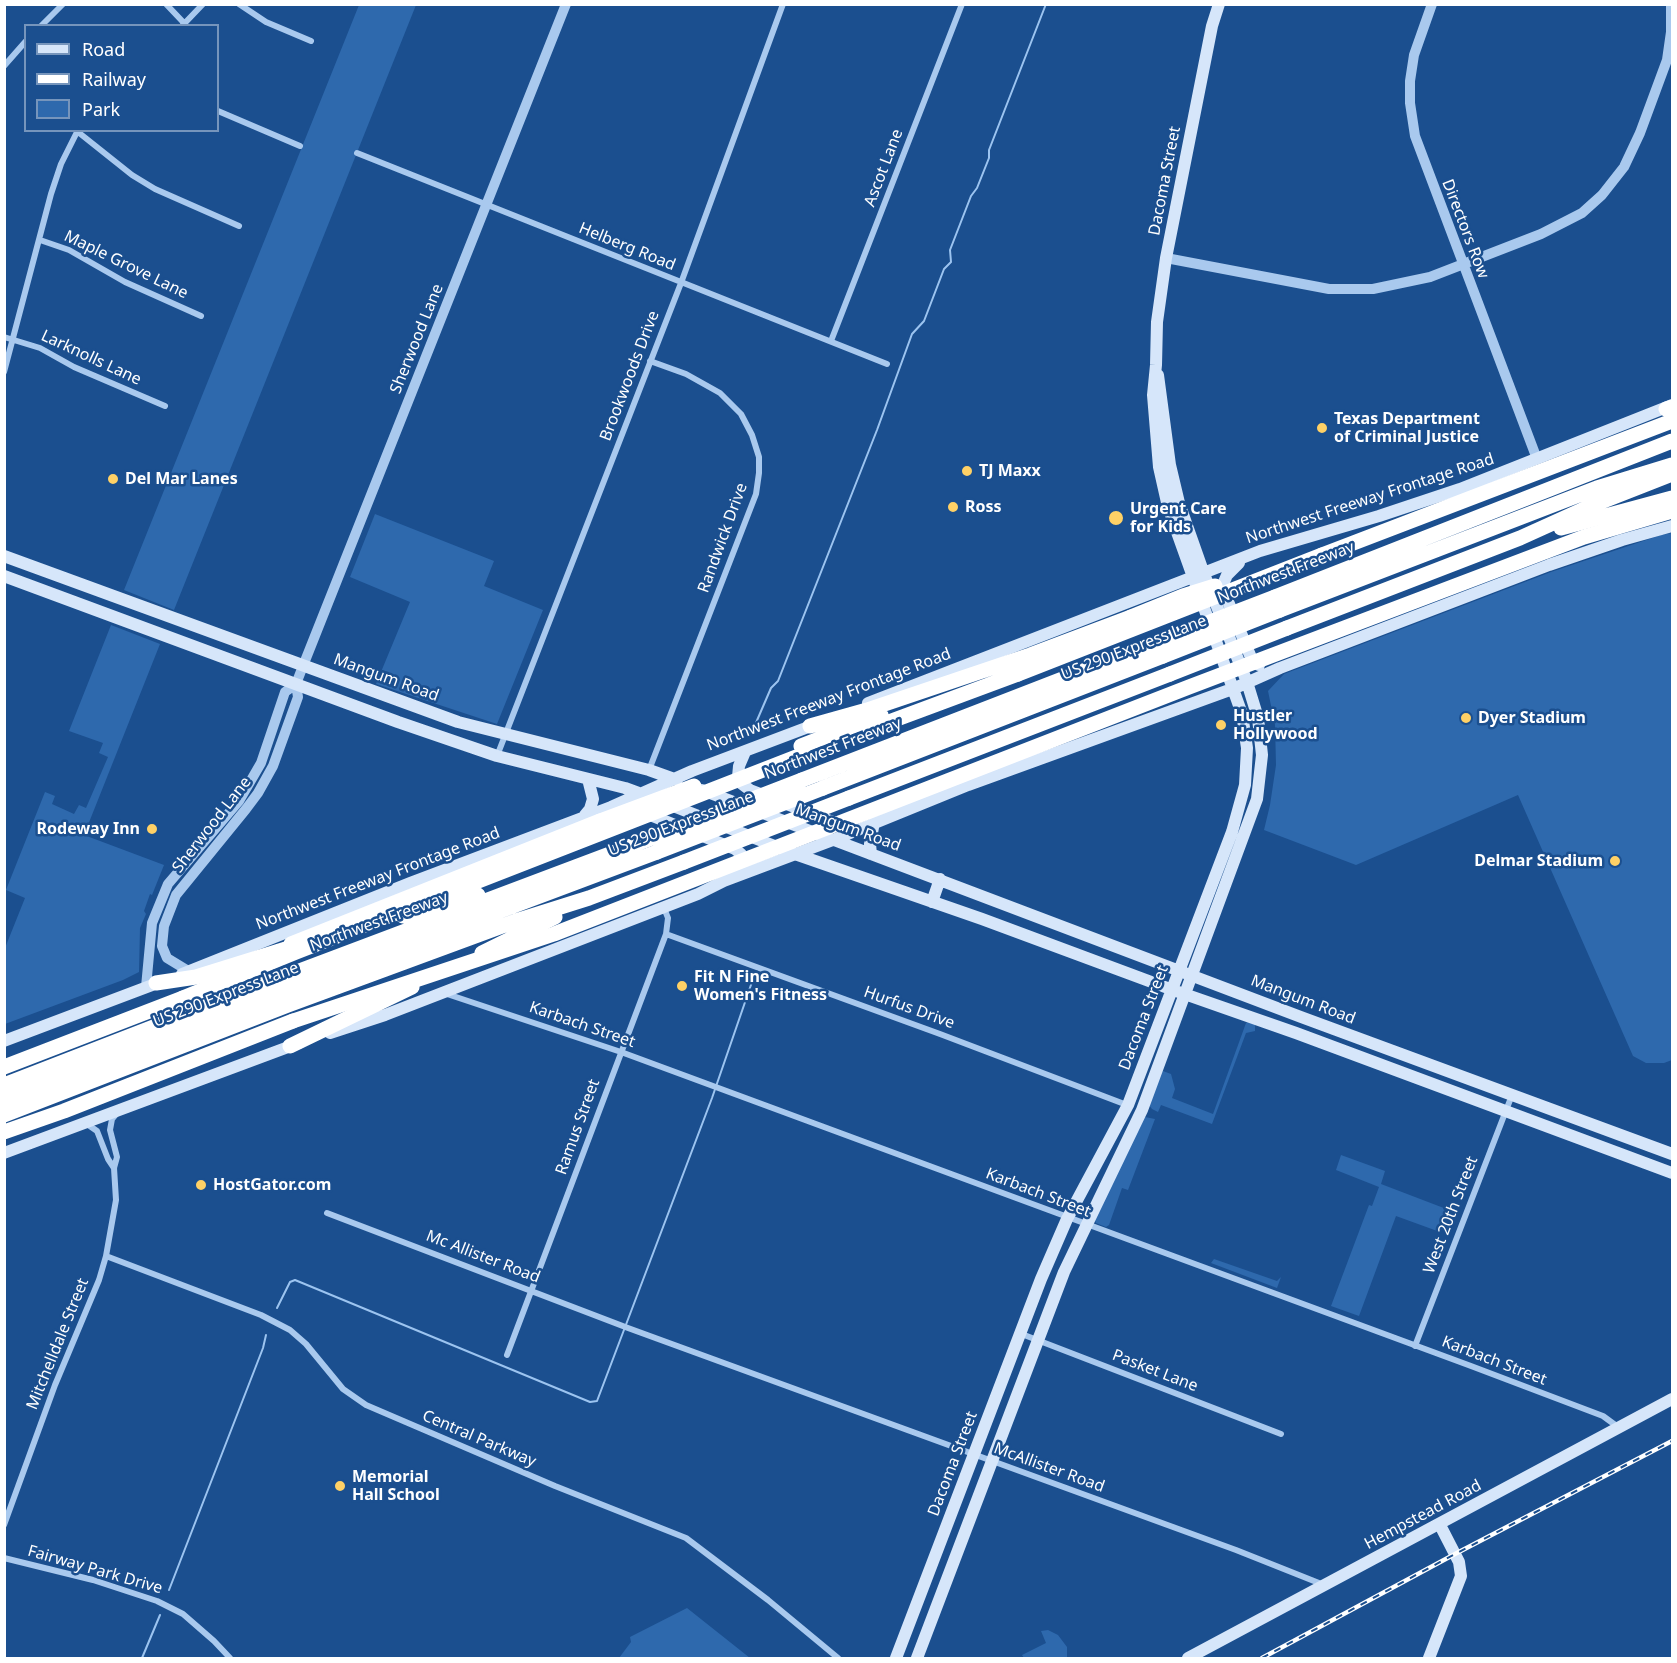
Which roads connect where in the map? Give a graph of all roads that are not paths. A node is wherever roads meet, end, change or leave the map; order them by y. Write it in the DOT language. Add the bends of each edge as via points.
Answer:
graph roads {
  1 [pos="63,4"];
  2 [pos="166,4"];
  3 [pos="203,4"];
  4 [pos="239,4"];
  5 [pos="566,4"];
  6 [pos="783,4"];
  7 [pos="962,4"];
  8 [pos="1219,4"];
  9 [pos="1432,4"];
  10 [pos="1671,4"];
  11 [pos="43,24"];
  12 [pos="183,24"];
  13 [pos="311,41"];
  14 [pos="24,43"];
  15 [pos="4,66"];
  16 [pos="219,111"];
  17 [pos="77,132"];
  18 [pos="79,132"];
  19 [pos="300,146"];
  20 [pos="357,153"];
  21 [pos="486,205"];
  22 [pos="239,225"];
  23 [pos="40,240"];
  24 [pos="1166,258"];
  25 [pos="1463,264"];
  26 [pos="681,284"];
  27 [pos="201,316"];
  28 [pos="4,337"];
  29 [pos="14,340"];
  30 [pos="831,341"];
  31 [pos="650,361"];
  32 [pos="887,364"];
  33 [pos="4,372"];
  34 [pos="165,406"];
  35 [pos="1671,410"];
  36 [pos="1672,441"];
  37 [pos="1538,459"];
  38 [pos="1672,465"];
  39 [pos="1672,474"];
  40 [pos="1672,498"];
  41 [pos="1672,511"];
  42 [pos="1672,526"];
  43 [pos="1520,538"];
  44 [pos="1250,555"];
  45 [pos="1322,555"];
  46 [pos="4,556"];
  47 [pos="4,576"];
  48 [pos="1199,576"];
  49 [pos="202,629"];
  50 [pos="195,645"];
  51 [pos="1340,645"];
  52 [pos="1160,649"];
  53 [pos="303,666"];
  54 [pos="1018,674"];
  55 [pos="1247,682"];
  56 [pos="296,684"];
  57 [pos="1234,688"];
  58 [pos="405,703"];
  59 [pos="398,722"];
  60 [pos="810,726"];
  61 [pos="505,735"];
  62 [pos="745,752"];
  63 [pos="497,756"];
  64 [pos="649,770"];
  65 [pos="588,779"];
  66 [pos="676,780"];
  67 [pos="642,794"];
  68 [pos="611,807"];
  69 [pos="585,815"];
  70 [pos="874,822"];
  71 [pos="862,827"];
  72 [pos="833,840"];
  73 [pos="795,854"];
  74 [pos="872,854"];
  75 [pos="940,879"];
  76 [pos="724,881"];
  77 [pos="519,889"];
  78 [pos="589,898"];
  79 [pos="932,902"];
  80 [pos="664,907"];
  81 [pos="1061,927"];
  82 [pos="666,934"];
  83 [pos="1055,945"];
  84 [pos="262,955"];
  85 [pos="1180,971"];
  86 [pos="190,972"];
  87 [pos="1193,976"];
  88 [pos="151,985"];
  89 [pos="443,993"];
  90 [pos="1179,993"];
  91 [pos="1301,1017"];
  92 [pos="1296,1033"];
  93 [pos="4,1041"];
  94 [pos="290,1046"];
  95 [pos="621,1052"];
  96 [pos="1403,1055"];
  97 [pos="4,1066"];
  98 [pos="1397,1072"];
  99 [pos="4,1085"];
  100 [pos="1512,1095"];
  101 [pos="4,1101"];
  102 [pos="1128,1105"];
  103 [pos="120,1108"];
  104 [pos="1142,1110"];
  105 [pos="1506,1112"];
  106 [pos="4,1115"];
  107 [pos="84,1122"];
  108 [pos="4,1132"];
  109 [pos="4,1153"];
  110 [pos="1672,1154"];
  111 [pos="114,1168"];
  112 [pos="1672,1173"];
  113 [pos="327,1213"];
  114 [pos="1067,1219"];
  115 [pos="1085,1225"];
  116 [pos="106,1256"];
  117 [pos="532,1290"];
  118 [pos="628,1328"];
  119 [pos="1019,1333"];
  120 [pos="1037,1340"];
  121 [pos="1415,1346"];
  122 [pos="507,1355"];
  123 [pos="1672,1399"];
  124 [pos="1619,1428"];
  125 [pos="1281,1434"];
  126 [pos="975,1455"];
  127 [pos="992,1461"];
  128 [pos="4,1525"];
  129 [pos="1440,1525"];
  130 [pos="4,1558"];
  131 [pos="1325,1586"];
  132 [pos="230,1659"];
  133 [pos="838,1659"];
  134 [pos="896,1659"];
  135 [pos="917,1659"];
  136 [pos="1188,1659"];
  137 [pos="1429,1659"];
  1 -- 11 [label="street"];
  2 -- 12 [label="street"];
  3 -- 12 [label="street"];
  4 -- 13 [label="street" via="266,22"];
  5 -- 21 [label="street, Sherwood Lane"];
  6 -- 26 [label="street, Brookwoods Drive"];
  7 -- 30 [label="street, Ascot Lane"];
  8 -- 24 [label="main road, Dacoma Street"];
  9 -- 25 [label="street, Directors Row" via="1414,55 1410,104 1415,136"];
  10 -- 25 [label="street" via="1667,60 1624,167 1602,195 1582,213 1541,234"];
  14 -- 15 [label="street"];
  16 -- 19 [label="street"];
  17 -- 23 [label="street" via="61,164"];
  18 -- 22 [label="street" via="155,189"];
  20 -- 21 [label="street, Helberg Road"];
  21 -- 26 [label="street, Helberg Road"];
  21 -- 53 [label="street, Sherwood Lane"];
  23 -- 27 [label="street, Maple Grove Lane" via="69,250 125,282"];
  23 -- 29 [label="street"];
  24 -- 25 [label="street" via="1329,289 1373,289 1430,277"];
  24 -- 48 [label="main road, Dacoma Street" via="1152,395 1168,507"];
  25 -- 37 [label="street, Directors Row"];
  26 -- 30 [label="street, Helberg Road"];
  26 -- 31 [label="street, Brookwoods Drive"];
  28 -- 29 [label="street, Larknolls Lane"];
  29 -- 33 [label="street"];
  29 -- 34 [label="street, Larknolls Lane" via="40,348"];
  30 -- 32 [label="street, Helberg Road"];
  31 -- 61 [label="street, Brookwoods Drive"];
  31 -- 64 [label="street, Randwick Drive" via="686,374 720,393 741,414 759,457 759,473 756,494"];
  35 -- 37 [label="main road, Northwest Freeway Frontage Road"];
  35 -- 45 [label="highway"];
  36 -- 52 [label="highway, Northwest Freeway, bridge" via="1275,597"];
  37 -- 44 [label="main road, Northwest Freeway Frontage Road" via="1399,510"];
  38 -- 52 [label="highway, US 290 Express Lane, bridge" via="1598,488"];
  39 -- 43 [label="highway"];
  40 -- 43 [label="highway"];
  41 -- 108 [label="highway, bridge" via="1584,537 554,934 293,1021"];
  42 -- 51 [label="main road" via="1549,565"];
  43 -- 78 [label="highway, bridge"];
  44 -- 48 [label="main road, Northwest Freeway Frontage Road"];
  44 -- 51 [label="main road" via="1227,574 1224,582 1252,660 1267,665"];
  45 -- 54 [label="highway, bridge"];
  45 -- 60 [label="highway, bridge" via="1183,596 1019,659"];
  46 -- 49 [label="main road, Mangum Road"];
  47 -- 50 [label="main road, Mangum Road"];
  48 -- 55 [label="main road, Dacoma Street"];
  48 -- 57 [label="main road, Dacoma Street"];
  48 -- 60 [label="main road, Northwest Freeway Frontage Road"];
  49 -- 50 [label="main road"];
  49 -- 53 [label="main road, Mangum Road"];
  50 -- 56 [label="main road, Mangum Road"];
  51 -- 55 [label="main road"];
  52 -- 77 [label="highway, Northwest Freeway, bridge"];
  52 -- 101 [label="highway, US 290 Express Lane, bridge" via="823,788"];
  53 -- 56 [label="street, Sherwood Lane"];
  53 -- 58 [label="main road, Mangum Road"];
  54 -- 84 [label="highway, bridge" via="998,675 900,708"];
  54 -- 97 [label="highway, bridge"];
  55 -- 57 [label="main road"];
  55 -- 87 [label="main road, Dacoma Street" via="1258,718 1262,755 1257,799"];
  56 -- 59 [label="main road, Mangum Road"];
  56 -- 86 [label="street, Sherwood Lane" via="298,697 268,775 246,809 176,895 164,926 162,946 167,958"];
  56 -- 88 [label="street, Sherwood Lane" via="285,692 261,763 238,801 168,884 152,923"];
  57 -- 70 [label="main road"];
  57 -- 85 [label="main road, Dacoma Street" via="1245,727 1245,785 1232,832"];
  58 -- 59 [label="main road"];
  58 -- 61 [label="main road, Mangum Road"];
  59 -- 63 [label="main road, Mangum Road"];
  60 -- 62 [label="main road, Northwest Freeway Frontage Road"];
  61 -- 63 [label="street, Brookwoods Drive"];
  61 -- 64 [label="main road, Mangum Road"];
  62 -- 66 [label="main road, Northwest Freeway Frontage Road"];
  62 -- 71 [label="main road" via="738,777 750,790 825,820"];
  63 -- 65 [label="main road, Mangum Road"];
  64 -- 66 [label="main road, Mangum Road"];
  65 -- 67 [label="main road, Mangum Road"];
  65 -- 69 [label="main road" via="593,799"];
  66 -- 67 [label="main road, Northwest Freeway Frontage Road"];
  66 -- 72 [label="main road, Mangum Road"];
  67 -- 68 [label="main road, Northwest Freeway Frontage Road"];
  67 -- 73 [label="main road, Mangum Road"];
  68 -- 69 [label="main road, Northwest Freeway Frontage Road"];
  68 -- 76 [label="main road" via="642,812 735,849 743,860"];
  69 -- 86 [label="main road, Northwest Freeway Frontage Road"];
  70 -- 71 [label="main road"];
  70 -- 74 [label="main road"];
  71 -- 72 [label="main road"];
  72 -- 73 [label="main road"];
  72 -- 74 [label="main road, Mangum Road"];
  73 -- 76 [label="main road"];
  73 -- 79 [label="main road, Mangum Road"];
  74 -- 75 [label="main road, Mangum Road"];
  75 -- 79 [label="main road"];
  75 -- 81 [label="main road, Mangum Road"];
  76 -- 80 [label="main road"];
  77 -- 84 [label="highway" via="497,890"];
  77 -- 99 [label="highway, Northwest Freeway"];
  78 -- 94 [label="highway"];
  78 -- 106 [label="highway" via="288,1005"];
  79 -- 83 [label="main road, Mangum Road"];
  80 -- 82 [label="street, Ramus Street" via="668,918"];
  80 -- 89 [label="main road"];
  81 -- 83 [label="main road"];
  81 -- 85 [label="main road, Mangum Road"];
  82 -- 95 [label="street, Ramus Street"];
  82 -- 102 [label="street, Hurfus Drive"];
  83 -- 90 [label="main road, Mangum Road"];
  84 -- 88 [label="highway" via="196,977"];
  85 -- 87 [label="main road, Mangum Road"];
  85 -- 90 [label="main road, Dacoma Street"];
  86 -- 88 [label="main road, Northwest Freeway Frontage Road"];
  87 -- 90 [label="main road, Dacoma Street"];
  87 -- 91 [label="main road, Mangum Road"];
  88 -- 93 [label="main road, Northwest Freeway Frontage Road"];
  89 -- 94 [label="main road"];
  89 -- 95 [label="street, Karbach Street"];
  90 -- 92 [label="main road, Mangum Road"];
  90 -- 102 [label="main road, Dacoma Street"];
  90 -- 104 [label="main road, Dacoma Street"];
  91 -- 92 [label="main road"];
  91 -- 96 [label="main road, Mangum Road"];
  92 -- 98 [label="main road, Mangum Road"];
  94 -- 103 [label="main road"];
  95 -- 114 [label="street, Karbach Street"];
  95 -- 117 [label="street, Ramus Street"];
  96 -- 98 [label="main road"];
  96 -- 100 [label="main road, Mangum Road"];
  98 -- 105 [label="main road, Mangum Road"];
  100 -- 105 [label="street, West 20th Street"];
  100 -- 110 [label="main road, Mangum Road"];
  102 -- 104 [label="street, Hurfus Drive"];
  102 -- 114 [label="main road, Dacoma Street"];
  103 -- 107 [label="main road"];
  103 -- 111 [label="street, Mitchelldale Street" via="110,1130 117,1157"];
  104 -- 115 [label="main road, Dacoma Street"];
  105 -- 112 [label="main road, Mangum Road"];
  105 -- 121 [label="street, West 20th Street"];
  107 -- 109 [label="main road"];
  107 -- 111 [label="street, Mitchelldale Street" via="97,1131"];
  111 -- 116 [label="street, Mitchelldale Street" via="116,1200"];
  113 -- 117 [label="street, Mc Allister Road"];
  114 -- 115 [label="street, Karbach Street"];
  114 -- 119 [label="main road, Dacoma Street"];
  115 -- 120 [label="main road, Dacoma Street"];
  115 -- 121 [label="street, Karbach Street"];
  116 -- 128 [label="street, Mitchelldale Street"];
  116 -- 133 [label="street, Central Parkway" via="286,1327 306,1344 343,1389 366,1405 686,1538"];
  117 -- 118 [label="street, Mc Allister Road"];
  117 -- 122 [label="street, Ramus Street"];
  118 -- 126 [label="street, McAllister Road"];
  119 -- 120 [label="street, Pasket Lane"];
  119 -- 126 [label="main road, Dacoma Street"];
  120 -- 125 [label="street, Pasket Lane"];
  120 -- 127 [label="main road, Dacoma Street"];
  121 -- 124 [label="street, Karbach Street" via="1603,1416"];
  123 -- 124 [label="main road, Hempstead Road"];
  124 -- 129 [label="main road, Hempstead Road"];
  126 -- 127 [label="street, McAllister Road"];
  126 -- 134 [label="main road, Dacoma Street"];
  127 -- 131 [label="street, McAllister Road"];
  127 -- 135 [label="main road, Dacoma Street"];
  129 -- 131 [label="main road, Hempstead Road"];
  129 -- 137 [label="main road" via="1459,1562 1461,1576"];
  130 -- 132 [label="street, Fairway Park Drive" via="157,1601 183,1614"];
  131 -- 136 [label="main road, Hempstead Road"];
}
